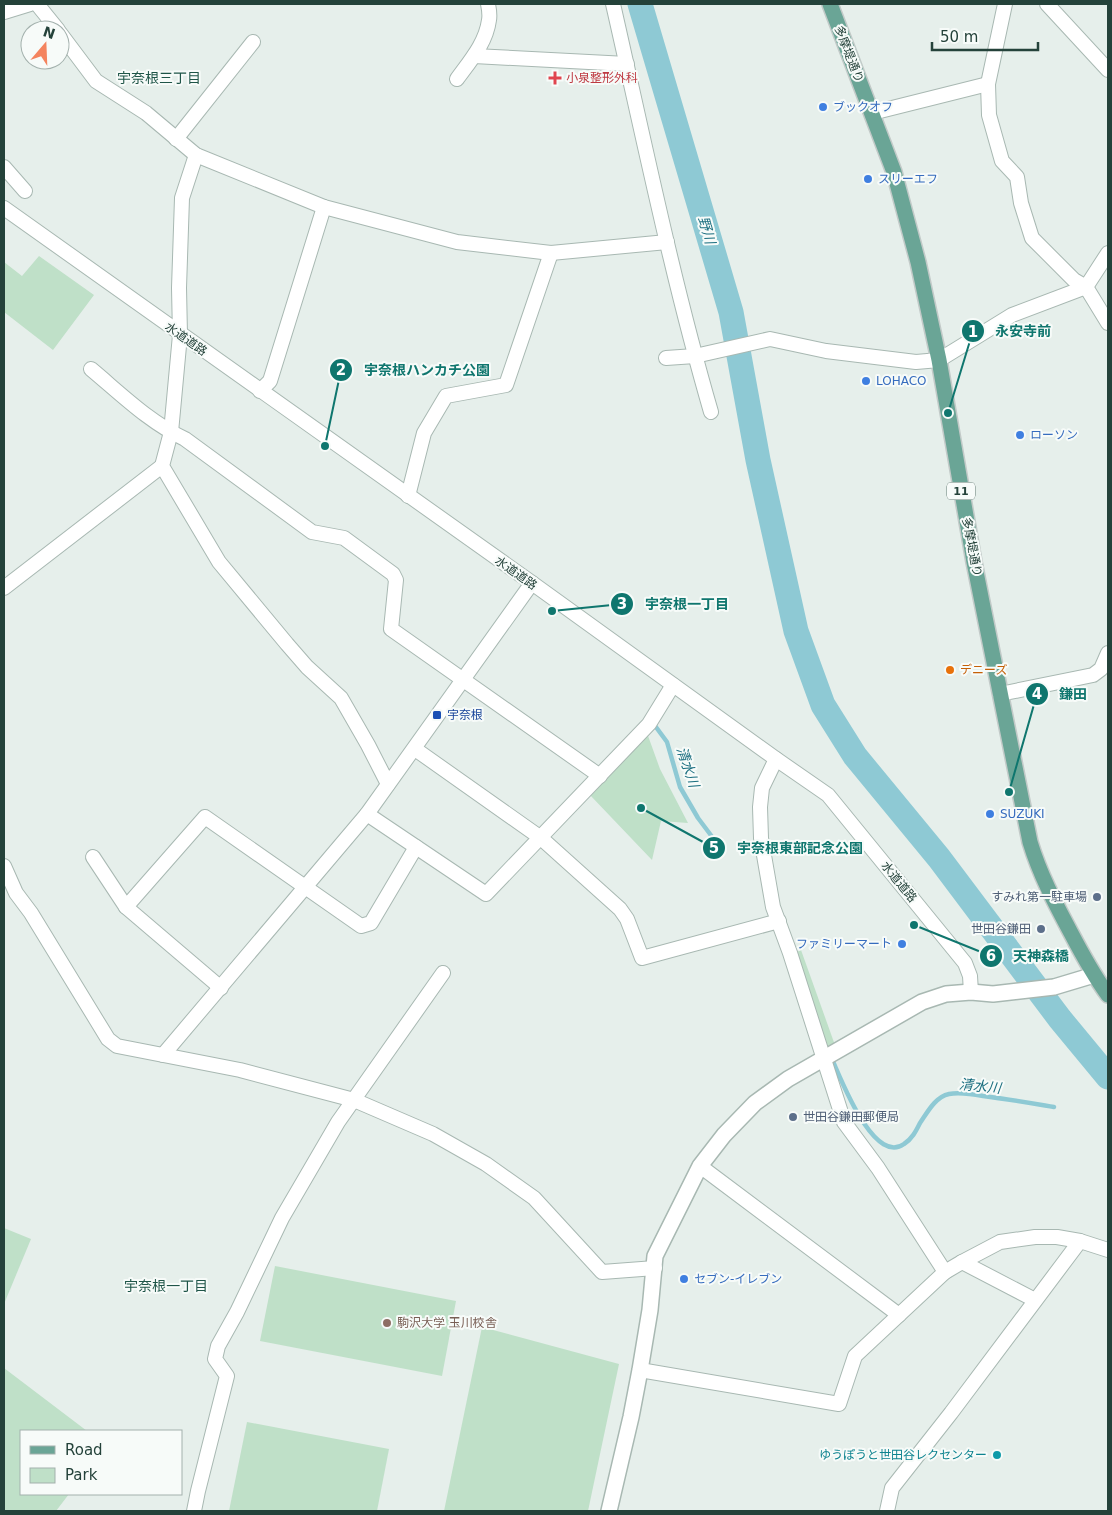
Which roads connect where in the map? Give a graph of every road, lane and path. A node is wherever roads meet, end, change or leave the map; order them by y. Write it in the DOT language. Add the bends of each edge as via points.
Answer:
graph roads {
  1 [pos="30,4"];
  2 [pos="37,4"];
  3 [pos="488,4"];
  4 [pos="613,4"];
  5 [pos="830,4"];
  6 [pos="1005,4"];
  7 [pos="1046,4"];
  8 [pos="4,12"];
  9 [pos="50,20"];
  10 [pos="253,42"];
  11 [pos="70,46"];
  12 [pos="474,56"];
  13 [pos="627,64"];
  14 [pos="1108,70"];
  15 [pos="457,78"];
  16 [pos="988,84"];
  17 [pos="872,113"];
  18 [pos="176,139"];
  19 [pos="196,155"];
  20 [pos="4,167"];
  21 [pos="25,191"];
  22 [pos="324,207"];
  23 [pos="4,208"];
  24 [pos="667,242"];
  25 [pos="551,253"];
  26 [pos="1108,253"];
  27 [pos="1086,287"];
  28 [pos="1108,323"];
  29 [pos="180,335"];
  30 [pos="695,356"];
  31 [pos="666,358"];
  32 [pos="939,360"];
  33 [pos="91,369"];
  34 [pos="260,391"];
  35 [pos="711,412"];
  36 [pos="171,432"];
  37 [pos="162,466"];
  38 [pos="408,496"];
  39 [pos="532,583"];
  40 [pos="4,588"];
  41 [pos="1108,653"];
  42 [pos="463,679"];
  43 [pos="673,685"];
  44 [pos="1000,694"];
  45 [pos="414,749"];
  46 [pos="776,759"];
  47 [pos="600,776"];
  48 [pos="388,784"];
  49 [pos="367,814"];
  50 [pos="541,838"];
  51 [pos="416,847"];
  52 [pos="93,857"];
  53 [pos="4,866"];
  54 [pos="306,888"];
  55 [pos="10,897"];
  56 [pos="126,907"];
  57 [pos="779,921"];
  58 [pos="443,973"];
  59 [pos="1088,978"];
  60 [pos="221,988"];
  61 [pos="971,992"];
  62 [pos="1108,995"];
  63 [pos="163,1055"];
  64 [pos="823,1059"];
  65 [pos="354,1100"];
  66 [pos="700,1166"];
  67 [pos="1080,1241"];
  68 [pos="1108,1250"];
  69 [pos="962,1262"];
  70 [pos="655,1268"];
  71 [pos="945,1272"];
  72 [pos="1035,1300"];
  73 [pos="899,1315"];
  74 [pos="640,1370"];
  75 [pos="194,1511"];
  76 [pos="609,1511"];
  77 [pos="888,1511"];
  1 -- 8 [label="street"];
  2 -- 9 [label="street"];
  3 -- 12 [label="street" via="490,19"];
  4 -- 13 [label="street"];
  5 -- 17 [label="main road, 多摩堤通り / 11"];
  6 -- 16 [label="street"];
  7 -- 14 [label="street"];
  10 -- 18 [label="street"];
  11 -- 18 [label="street" via="96,81 146,114"];
  12 -- 13 [label="street"];
  12 -- 15 [label="street"];
  13 -- 24 [label="street"];
  16 -- 17 [label="street"];
  16 -- 27 [label="street" via="991,124 1002,161 1017,177 1032,238 1074,280"];
  17 -- 32 [label="main road, 多摩堤通り / 11" via="894,172"];
  18 -- 19 [label="street"];
  19 -- 22 [label="street"];
  19 -- 29 [label="street" via="182,198"];
  20 -- 21 [label="street"];
  22 -- 25 [label="street" via="457,242"];
  22 -- 34 [label="street" via="270,381"];
  23 -- 29 [label="street, 水道道路"];
  24 -- 25 [label="street"];
  24 -- 30 [label="street"];
  25 -- 38 [label="street" via="506,385 446,396 424,433"];
  26 -- 27 [label="street"];
  27 -- 28 [label="street"];
  27 -- 32 [label="street" via="1012,315"];
  29 -- 34 [label="street, 水道道路"];
  29 -- 36 [label="street"];
  30 -- 31 [label="street"];
  30 -- 32 [label="street" via="770,339 826,351 898,360"];
  30 -- 35 [label="street"];
  32 -- 44 [label="main road, 多摩堤通り / 11"];
  33 -- 36 [label="street" via="146,416"];
  34 -- 38 [label="street, 水道道路"];
  36 -- 37 [label="street"];
  36 -- 42 [label="street" via="312,532 344,538 393,574 396,580 391,629"];
  37 -- 40 [label="street"];
  37 -- 48 [label="street" via="219,562 307,667 341,698"];
  38 -- 39 [label="street, 水道道路"];
  39 -- 42 [label="street"];
  39 -- 43 [label="street, 水道道路"];
  41 -- 44 [label="street" via="1101,670 1093,675"];
  42 -- 45 [label="street"];
  42 -- 47 [label="street"];
  43 -- 46 [label="street, 水道道路"];
  43 -- 47 [label="street" via="648,724"];
  44 -- 59 [label="main road, 多摩堤通り / 11" via="1030,842"];
  45 -- 48 [label="street"];
  45 -- 50 [label="street"];
  46 -- 57 [label="street" via="762,788 760,807 764,860 773,908"];
  46 -- 61 [label="street, 水道道路" via="828,795 965,963"];
  47 -- 50 [label="street"];
  48 -- 49 [label="street"];
  49 -- 51 [label="street"];
  49 -- 54 [label="street"];
  50 -- 51 [label="street" via="486,894"];
  50 -- 57 [label="street" via="620,909 642,958"];
  51 -- 54 [label="street" via="371,923 361,926"];
  52 -- 56 [label="street"];
  53 -- 55 [label="street"];
  54 -- 56 [label="street" via="205,817"];
  54 -- 60 [label="street"];
  55 -- 63 [label="street" via="31,913 108,1039 117,1046"];
  56 -- 60 [label="street"];
  57 -- 64 [label="street"];
  58 -- 65 [label="street"];
  59 -- 61 [label="street" via="1054,987 994,994"];
  59 -- 62 [label="main road, 多摩堤通り / 11"];
  60 -- 63 [label="street"];
  61 -- 64 [label="street" via="946,994 922,1002"];
  63 -- 65 [label="street" via="240,1070"];
  64 -- 66 [label="street" via="755,1103"];
  64 -- 71 [label="street" via="844,1122 878,1168"];
  65 -- 70 [label="street" via="433,1134 486,1164 534,1198 602,1272"];
  65 -- 75 [label="street" via="282,1218 218,1346 215,1359 227,1376"];
  66 -- 70 [label="street" via="655,1256"];
  66 -- 73 [label="street"];
  67 -- 68 [label="street"];
  67 -- 69 [label="street" via="1035,1237 1000,1242"];
  67 -- 72 [label="street"];
  69 -- 71 [label="street"];
  69 -- 72 [label="street"];
  70 -- 74 [label="street"];
  71 -- 73 [label="street"];
  72 -- 77 [label="street" via="892,1488"];
  73 -- 74 [label="street" via="855,1356 839,1404"];
  74 -- 76 [label="street"];
}
